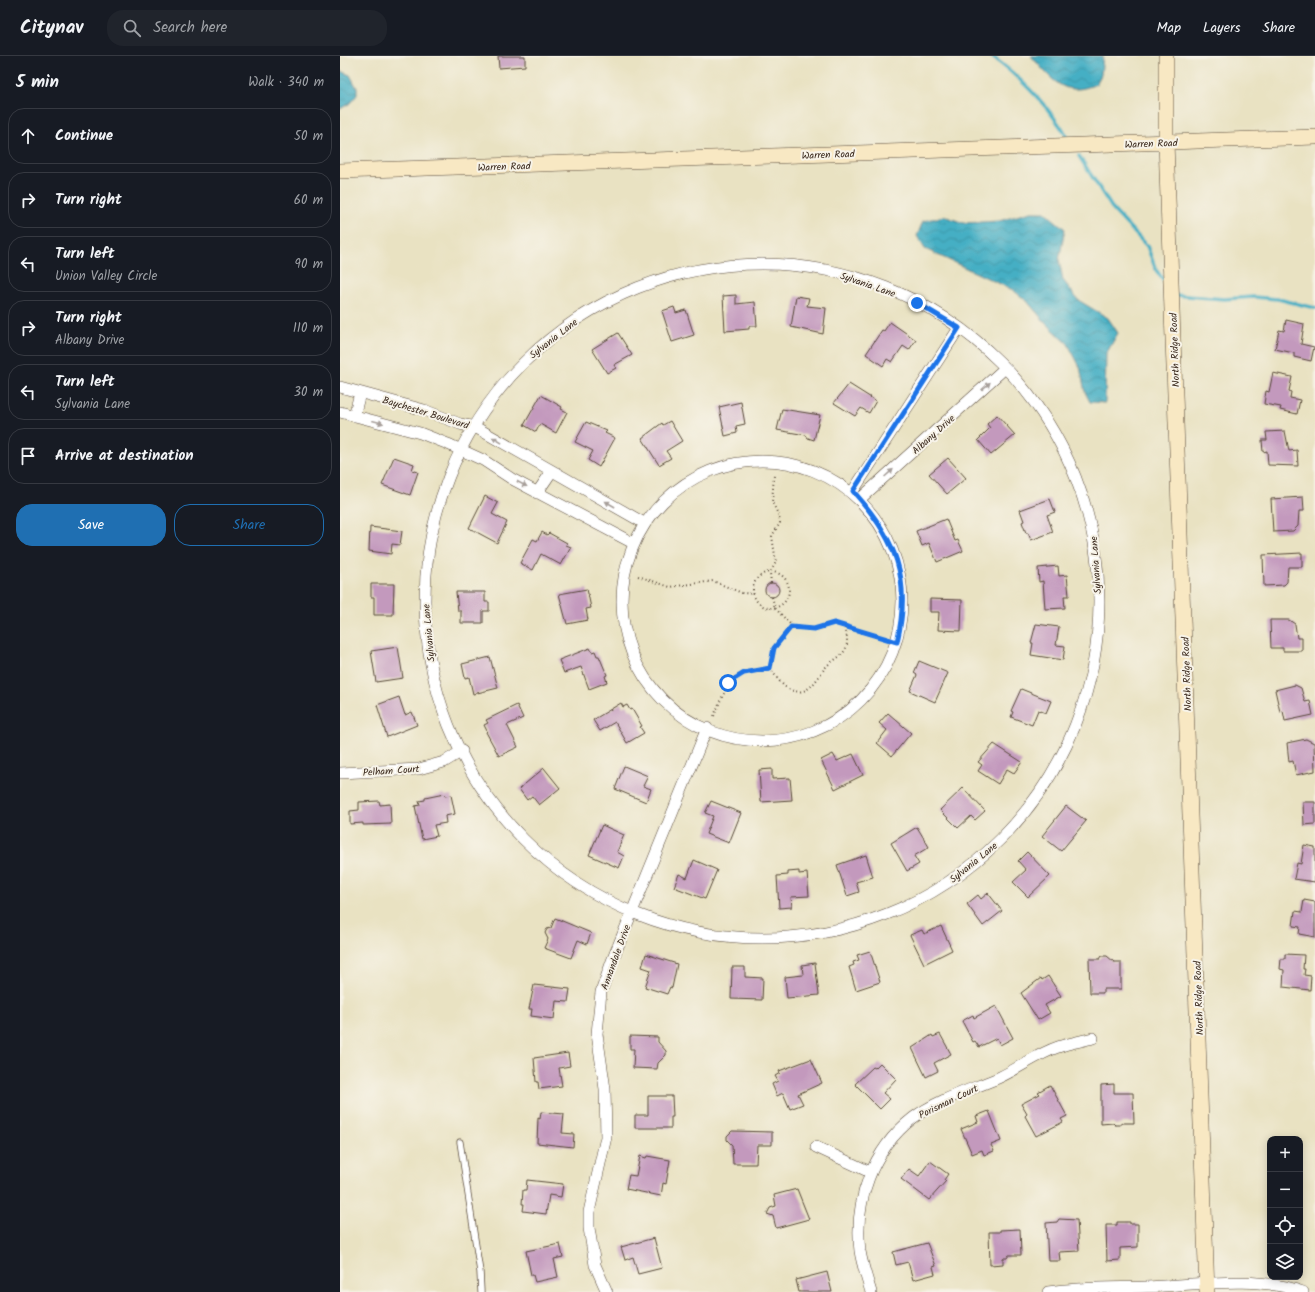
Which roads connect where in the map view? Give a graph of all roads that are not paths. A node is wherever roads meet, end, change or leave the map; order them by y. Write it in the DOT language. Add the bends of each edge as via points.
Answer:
graph roads {
  1 [pos="1166,56"];
  2 [pos="1315,136"];
  3 [pos="1166,142"];
  4 [pos="340,171"];
  5 [pos="959,328"];
  6 [pos="1005,368"];
  7 [pos="340,387"];
  8 [pos="360,393"];
  9 [pos="340,412"];
  10 [pos="354,416"];
  11 [pos="476,427"];
  12 [pos="463,451"];
  13 [pos="552,471"];
  14 [pos="537,493"];
  15 [pos="857,495"];
  16 [pos="644,524"];
  17 [pos="633,543"];
  18 [pos="707,728"];
  19 [pos="462,751"];
  20 [pos="340,772"];
  21 [pos="632,912"];
  22 [pos="1093,1038"];
  23 [pos="460,1142"];
  24 [pos="816,1147"];
  25 [pos="870,1172"];
  26 [pos="1207,1288"];
  27 [pos="481,1292"];
  28 [pos="607,1292"];
  29 [pos="871,1292"];
  30 [pos="1048,1292"];
  31 [pos="1304,1292"];
  1 -- 3 [label="street, North Ridge Road"];
  2 -- 3 [label="street, Warren Road"];
  3 -- 4 [label="street, Warren Road"];
  3 -- 26 [label="street, North Ridge Road"];
  5 -- 6 [label="street, Sylvania Lane"];
  5 -- 11 [label="street, Sylvania Lane" via="917,303 872,284 829,271 762,265 736,265 700,270 644,285 614,298 586,313 556,334 506,379 478,417"];
  5 -- 15 [label="street"];
  15 -- 6 [label="street, Albany Drive, one-way"];
  6 -- 21 [label="street, Sylvania Lane" via="1022,386 1054,432 1077,479 1094,536 1098,609 1092,667 1068,746 1048,783 1025,814 989,852 942,887 893,912 843,928 777,938 732,936 683,928"];
  7 -- 8 [label="street, Baychester Boulevard"];
  8 -- 10 [label="street"];
  8 -- 11 [label="street, Baychester Boulevard"];
  9 -- 10 [label="street"];
  10 -- 12 [label="street, one-way" via="420,433"];
  11 -- 12 [label="street, Sylvania Lane"];
  13 -- 11 [label="street, Baychester Boulevard, one-way"];
  12 -- 14 [label="street, one-way" via="483,460"];
  12 -- 19 [label="street, Sylvania Lane" via="454,464 437,511 427,562 425,603 434,682 452,734"];
  13 -- 14 [label="street"];
  16 -- 13 [label="street, Baychester Boulevard, one-way"];
  14 -- 17 [label="street"];
  15 -- 16 [label="street" via="809,469 783,463 731,465 706,474 683,487 660,503"];
  15 -- 18 [label="street" via="883,528 896,557 903,588 902,620 897,642 879,680 858,704 832,723 802,735 770,740 738,738"];
  16 -- 17 [label="street"];
  17 -- 18 [label="street" via="624,573 622,596 624,623 632,654 651,686 665,701 680,715"];
  18 -- 21 [label="street, Annandale Drive"];
  19 -- 20 [label="street, Pelham Court" via="444,762 419,769"];
  19 -- 21 [label="street, Sylvania Lane" via="500,812 539,852 577,882"];
  21 -- 28 [label="street, Annandale Drive" via="601,992 597,1034 605,1089 606,1130 589,1212 589,1228 595,1265"];
  22 -- 25 [label="street, Porisman Court" via="1057,1048 913,1118 890,1142"];
  23 -- 27 [label="lane"];
  24 -- 25 [label="street"];
  25 -- 29 [label="street, Porisman Court" via="862,1197 859,1225 860,1252"];
  26 -- 30 [label="street"];
  26 -- 31 [label="street" via="1264,1283"];
}
